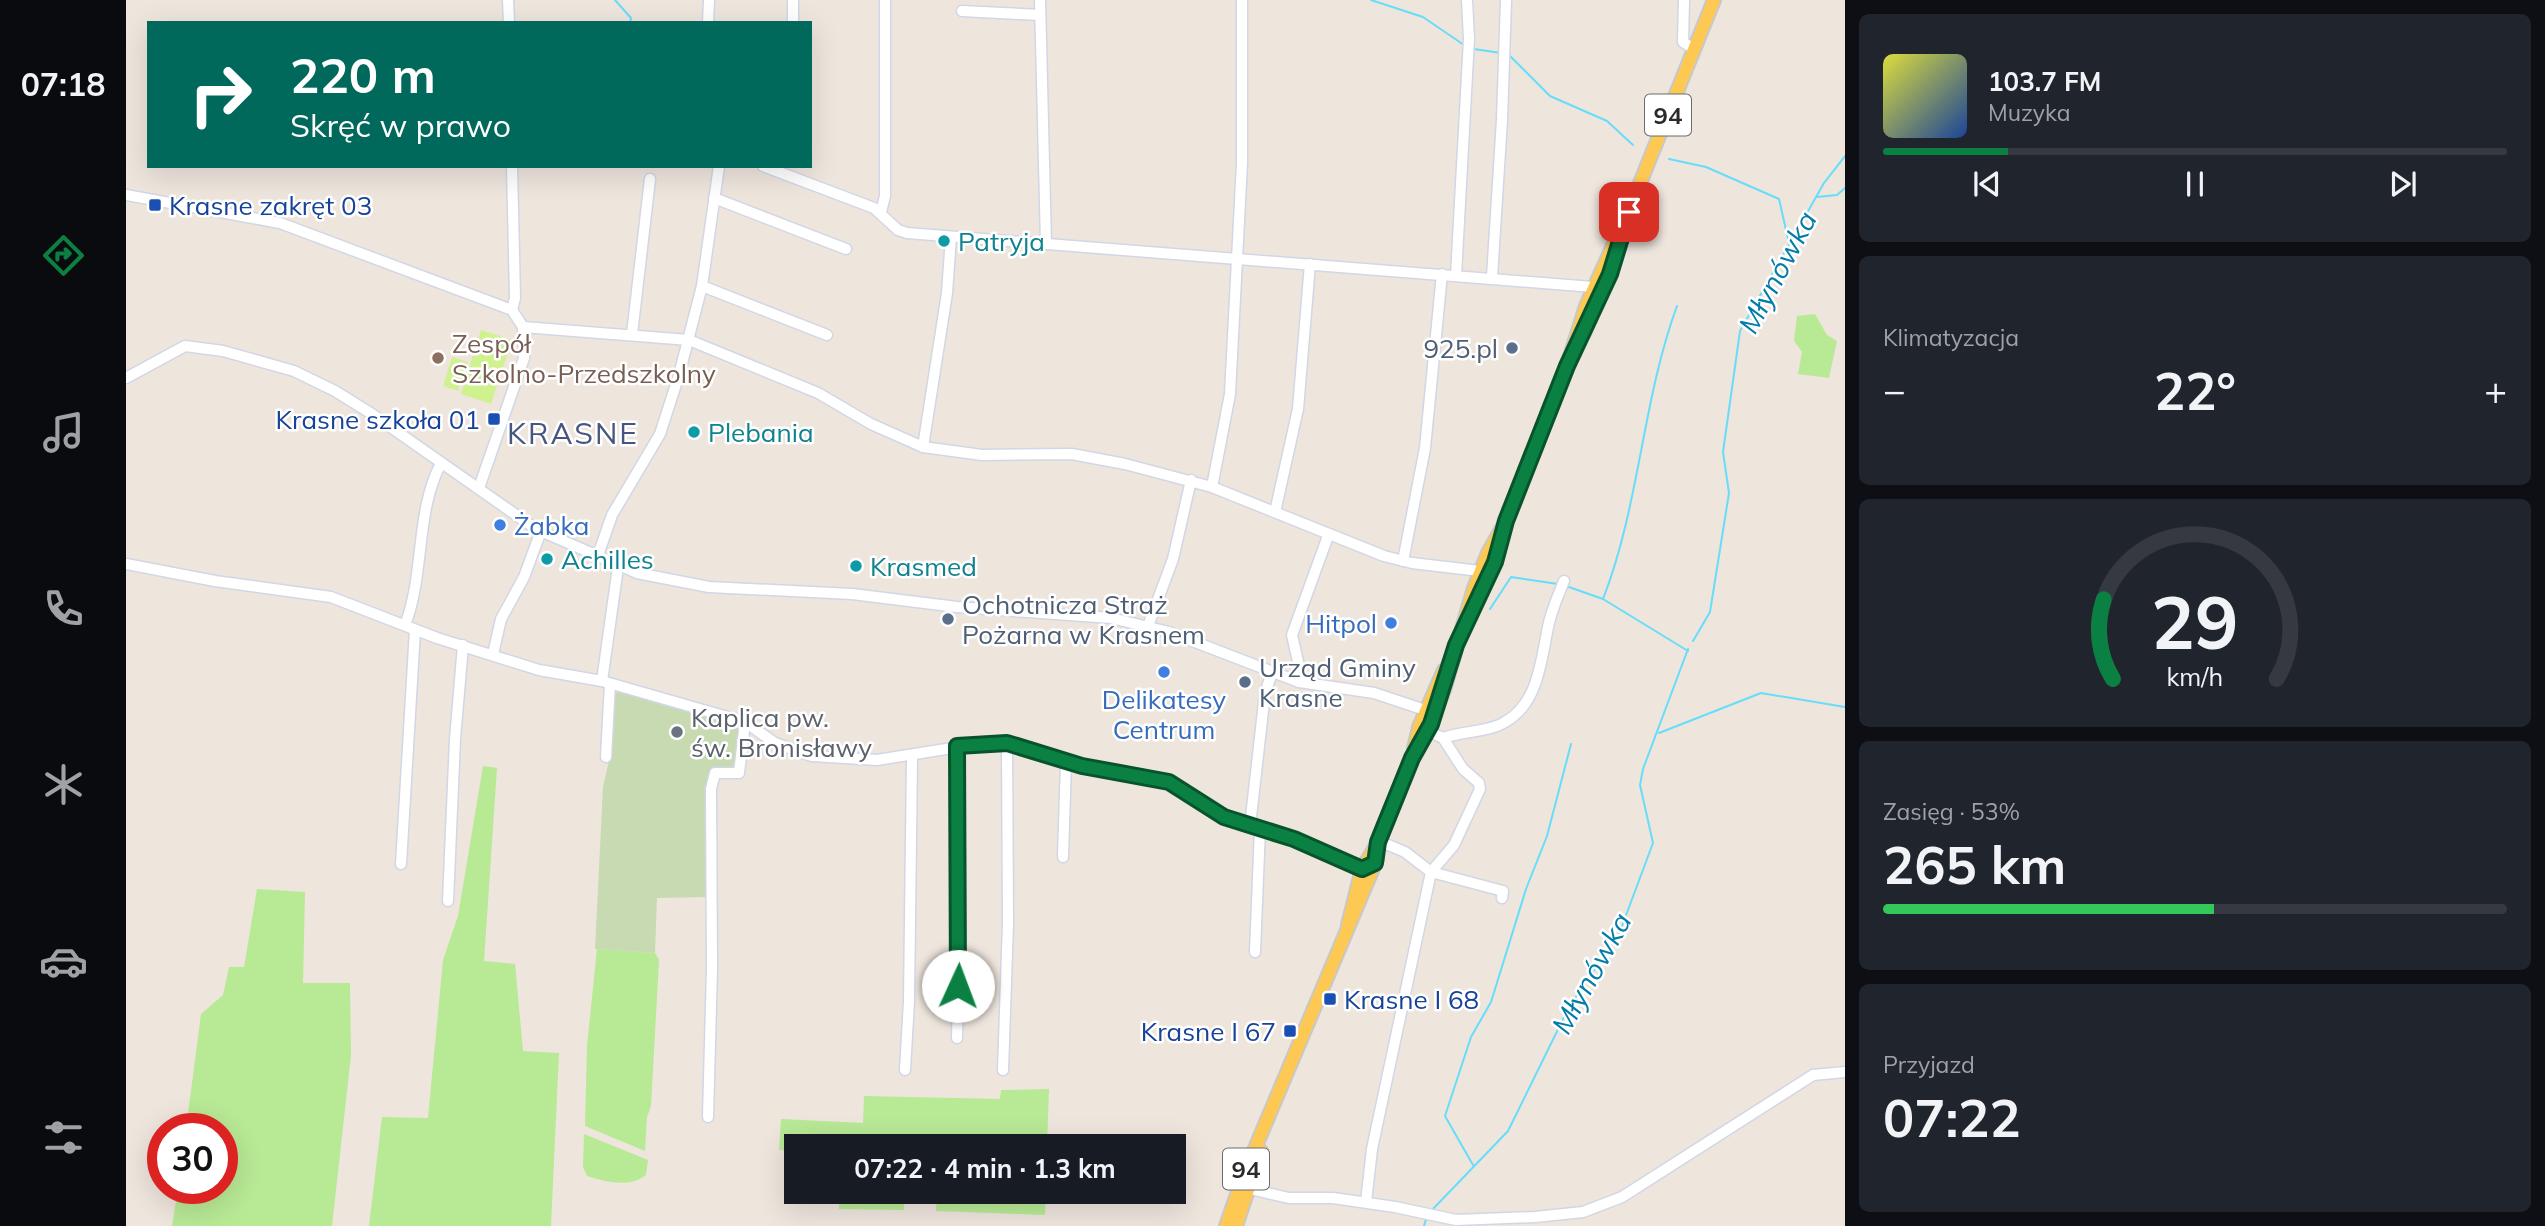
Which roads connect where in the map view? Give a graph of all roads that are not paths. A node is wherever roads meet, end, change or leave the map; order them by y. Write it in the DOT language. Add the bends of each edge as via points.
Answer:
graph roads {
  1 [pos="508,0"];
  2 [pos="709,0"];
  3 [pos="793,0"];
  4 [pos="884,0"];
  5 [pos="1040,0"];
  6 [pos="1242,0"];
  7 [pos="1467,0"];
  8 [pos="1506,0"];
  9 [pos="1684,0"];
  10 [pos="1714,0"];
  11 [pos="962,10"];
  12 [pos="1040,15"];
  13 [pos="509,21"];
  14 [pos="708,21"];
  15 [pos="793,21"];
  16 [pos="1694,49"];
  17 [pos="512,168"];
  18 [pos="719,168"];
  19 [pos="768,168"];
  20 [pos="650,179"];
  21 [pos="126,195"];
  22 [pos="714,198"];
  23 [pos="881,212"];
  24 [pos="1629,212"];
  25 [pos="951,237"];
  26 [pos="1046,244"];
  27 [pos="846,249"];
  28 [pos="1238,258"];
  29 [pos="1310,264"];
  30 [pos="1442,274"];
  31 [pos="1456,275"];
  32 [pos="1492,277"];
  33 [pos="1607,281"];
  34 [pos="702,286"];
  35 [pos="1593,287"];
  36 [pos="1597,304"];
  37 [pos="512,310"];
  38 [pos="523,327"];
  39 [pos="632,334"];
  40 [pos="827,335"];
  41 [pos="689,340"];
  42 [pos="1567,366"];
  43 [pos="126,378"];
  44 [pos="923,447"];
  45 [pos="441,463"];
  46 [pos="1191,481"];
  47 [pos="1212,487"];
  48 [pos="479,488"];
  49 [pos="1275,512"];
  50 [pos="1506,521"];
  51 [pos="541,531"];
  52 [pos="1328,536"];
  53 [pos="597,558"];
  54 [pos="1403,561"];
  55 [pos="1495,562"];
  56 [pos="126,564"];
  57 [pos="618,567"];
  58 [pos="1480,571"];
  59 [pos="1564,581"];
  60 [pos="1483,592"];
  61 [pos="1466,621"];
  62 [pos="1147,626"];
  63 [pos="410,627"];
  64 [pos="463,645"];
  65 [pos="493,654"];
  66 [pos="1452,658"];
  67 [pos="1272,673"];
  68 [pos="606,682"];
  69 [pos="1299,682"];
  70 [pos="1440,702"];
  71 [pos="1425,710"];
  72 [pos="745,722"];
  73 [pos="1429,728"];
  74 [pos="1443,738"];
  75 [pos="1007,743"];
  76 [pos="957,746"];
  77 [pos="606,757"];
  78 [pos="912,757"];
  79 [pos="1412,758"];
  80 [pos="1066,761"];
  81 [pos="1255,827"];
  82 [pos="1378,842"];
  83 [pos="1063,857"];
  84 [pos="1375,863"];
  85 [pos="401,864"];
  86 [pos="1362,869"];
  87 [pos="1432,872"];
  88 [pos="1365,889"];
  89 [pos="1502,898"];
  90 [pos="448,901"];
  91 [pos="1348,925"];
  92 [pos="1255,952"];
  93 [pos="957,1038"];
  94 [pos="905,1069"];
  95 [pos="1003,1070"];
  96 [pos="1845,1072"];
  97 [pos="1272,1114"];
  98 [pos="708,1117"];
  99 [pos="1250,1189"];
  100 [pos="1366,1202"];
  101 [pos="1226,1226"];
  102 [pos="1236,1226"];
  1 -- 13 [label="street"];
  2 -- 14 [label="street"];
  3 -- 15 [label="street"];
  4 -- 23 [label="street" via="885,196"];
  5 -- 12 [label="street"];
  6 -- 28 [label="street"];
  7 -- 31 [label="street" via="1469,39"];
  8 -- 32 [label="street"];
  9 -- 16 [label="street" via="1683,42"];
  10 -- 16 [label="main road, 94"];
  11 -- 12 [label="street"];
  12 -- 26 [label="street"];
  16 -- 24 [label="main road, 94"];
  17 -- 37 [label="street"];
  18 -- 22 [label="street"];
  19 -- 23 [label="street"];
  20 -- 39 [label="street"];
  21 -- 37 [label="street" via="280,223"];
  22 -- 27 [label="street"];
  22 -- 34 [label="street"];
  23 -- 25 [label="street" via="891,225 906,233"];
  24 -- 33 [label="main road, 94"];
  24 -- 35 [label="main road, 94"];
  25 -- 26 [label="street"];
  25 -- 44 [label="street"];
  26 -- 28 [label="street"];
  28 -- 29 [label="street"];
  28 -- 47 [label="street" via="1230,394"];
  29 -- 30 [label="street"];
  29 -- 49 [label="street" via="1298,409"];
  30 -- 31 [label="street"];
  30 -- 54 [label="street" via="1425,449"];
  31 -- 32 [label="street"];
  32 -- 35 [label="street"];
  33 -- 35 [label="street"];
  33 -- 36 [label="main road, 94"];
  34 -- 40 [label="street"];
  34 -- 41 [label="street"];
  35 -- 36 [label="street"];
  35 -- 42 [label="main road, 94"];
  36 -- 42 [label="main road, 94"];
  37 -- 38 [label="street"];
  38 -- 39 [label="street"];
  38 -- 48 [label="street" via="524,358"];
  39 -- 41 [label="street"];
  41 -- 44 [label="street" via="818,393"];
  41 -- 53 [label="street" via="660,434 611,515"];
  42 -- 50 [label="main road, 94"];
  43 -- 45 [label="street" via="185,346 261,360 335,391"];
  44 -- 46 [label="street" via="982,455 1072,454"];
  45 -- 48 [label="street"];
  45 -- 63 [label="street" via="426,509"];
  46 -- 47 [label="street"];
  46 -- 62 [label="street" via="1172,559"];
  47 -- 49 [label="street"];
  48 -- 51 [label="street"];
  49 -- 52 [label="street"];
  50 -- 55 [label="main road, 94"];
  50 -- 58 [label="main road, 94"];
  51 -- 53 [label="street"];
  51 -- 65 [label="street" via="524,577 501,619"];
  52 -- 54 [label="street"];
  52 -- 69 [label="street" via="1292,635"];
  53 -- 57 [label="street"];
  54 -- 58 [label="street"];
  55 -- 58 [label="street"];
  55 -- 60 [label="main road, 94"];
  56 -- 63 [label="street" via="331,597"];
  57 -- 62 [label="street" via="709,587 852,594 1095,616"];
  57 -- 68 [label="street"];
  58 -- 60 [label="street"];
  58 -- 61 [label="main road, 94"];
  59 -- 74 [label="street" via="1552,610 1539,672 1521,710 1491,728 1458,731"];
  60 -- 61 [label="main road, 94"];
  61 -- 66 [label="main road, 94"];
  62 -- 67 [label="street"];
  63 -- 64 [label="street"];
  63 -- 85 [label="street"];
  64 -- 65 [label="street"];
  64 -- 90 [label="street"];
  65 -- 68 [label="street" via="539,670"];
  66 -- 70 [label="main road, 94"];
  66 -- 71 [label="main road, 94"];
  67 -- 69 [label="street"];
  67 -- 81 [label="street" via="1265,693"];
  68 -- 72 [label="street"];
  68 -- 77 [label="street"];
  69 -- 71 [label="street" via="1374,693"];
  70 -- 71 [label="street"];
  70 -- 73 [label="main road, 94"];
  71 -- 73 [label="street"];
  71 -- 79 [label="main road, 94"];
  72 -- 78 [label="street" via="775,743 812,756 853,761"];
  72 -- 98 [label="street" via="739,772 715,773 711,789"];
  73 -- 74 [label="street"];
  73 -- 79 [label="main road, 94"];
  74 -- 87 [label="street" via="1480,789 1454,845"];
  75 -- 76 [label="street"];
  75 -- 80 [label="street"];
  75 -- 95 [label="street"];
  76 -- 78 [label="street"];
  76 -- 93 [label="street"];
  78 -- 94 [label="street"];
  79 -- 82 [label="main road, 94"];
  80 -- 81 [label="street" via="1169,782 1224,817"];
  80 -- 83 [label="street"];
  81 -- 86 [label="street" via="1308,844"];
  81 -- 92 [label="street"];
  82 -- 84 [label="main road, 94"];
  82 -- 86 [label="main road, 94"];
  82 -- 87 [label="street" via="1405,852"];
  84 -- 86 [label="street"];
  84 -- 88 [label="main road, 94"];
  86 -- 88 [label="street"];
  86 -- 91 [label="main road, 94"];
  87 -- 89 [label="street" via="1503,891"];
  87 -- 100 [label="street" via="1372,1149"];
  88 -- 91 [label="main road, 94"];
  91 -- 97 [label="main road, 94"];
  96 -- 100 [label="street" via="1808,1077 1608,1205 1583,1212 1456,1220"];
  97 -- 99 [label="main road, 94"];
  97 -- 101 [label="main road, 94"];
  99 -- 100 [label="street" via="1289,1198"];
  99 -- 102 [label="main road, 94"];
}
